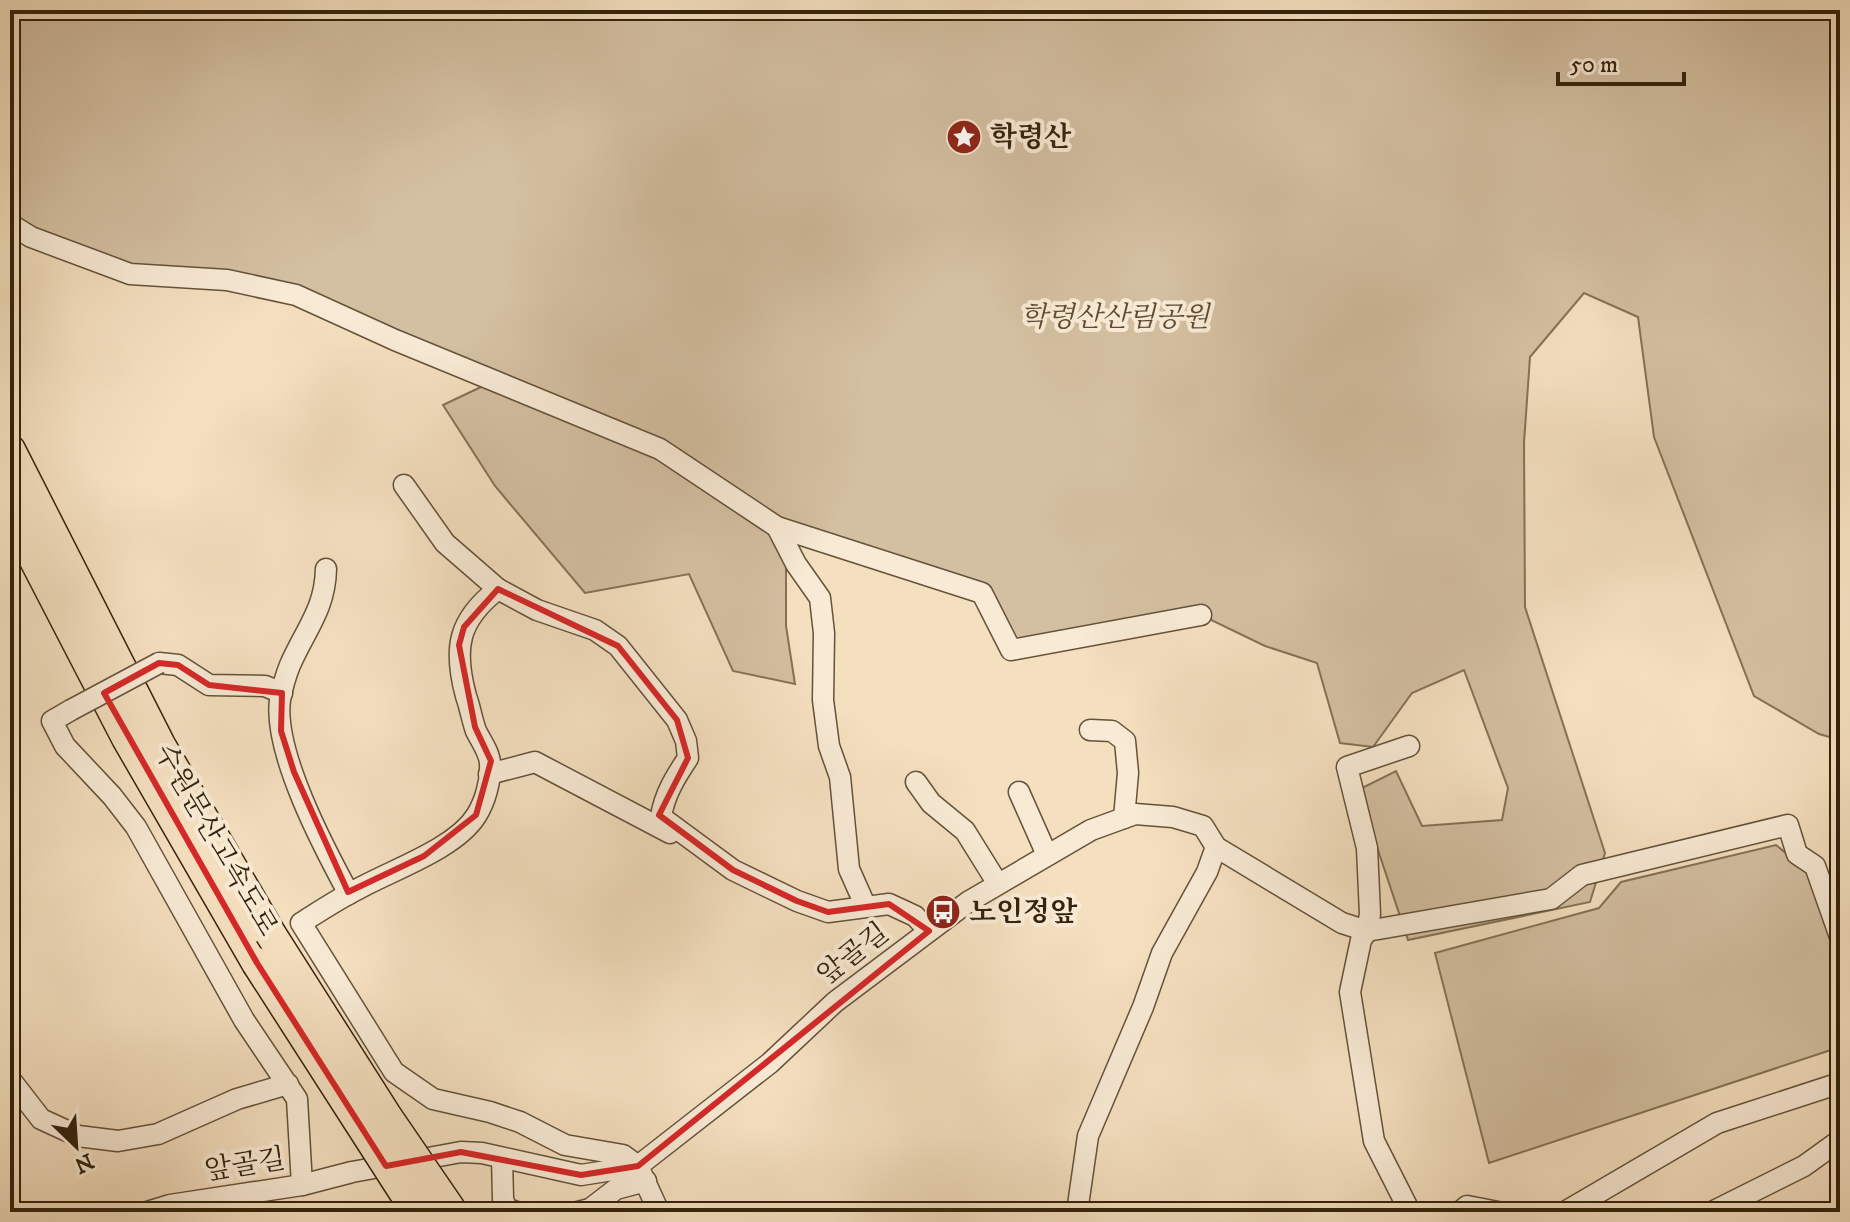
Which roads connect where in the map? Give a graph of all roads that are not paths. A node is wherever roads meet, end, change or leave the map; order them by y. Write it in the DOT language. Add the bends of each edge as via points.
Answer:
graph roads {
  1 [pos="10,224"];
  2 [pos="10,450"];
  3 [pos="404,485"];
  4 [pos="10,512"];
  5 [pos="777,527"];
  6 [pos="326,569"];
  7 [pos="498,589"];
  8 [pos="1201,615"];
  9 [pos="282,693"];
  10 [pos="1090,730"];
  11 [pos="1409,746"];
  12 [pos="489,774"];
  13 [pos="916,782"];
  14 [pos="1019,792"];
  15 [pos="1124,818"];
  16 [pos="1216,847"];
  17 [pos="704,851"];
  18 [pos="1047,855"];
  19 [pos="998,884"];
  20 [pos="349,894"];
  21 [pos="865,905"];
  22 [pos="929,931"];
  23 [pos="1367,931"];
  24 [pos="1840,937"];
  25 [pos="1840,1083"];
  26 [pos="11,1084"];
  27 [pos="288,1084"];
  28 [pos="1840,1140"];
  29 [pos="502,1158"];
  30 [pos="642,1174"];
  31 [pos="302,1185"];
  32 [pos="147,1212"];
  33 [pos="417,1212"];
  34 [pos="452,1212"];
  35 [pos="516,1212"];
  36 [pos="578,1212"];
  37 [pos="659,1212"];
  38 [pos="1077,1212"];
  39 [pos="1410,1212"];
  40 [pos="1460,1212"];
  41 [pos="1498,1212"];
  42 [pos="1565,1212"];
  43 [pos="1712,1212"];
  1 -- 5 [label="street" via="130,274 227,280 296,295 660,449"];
  2 -- 34 [label="highway, 수원문산고속도로, bridge" via="160,745 270,933"];
  3 -- 7 [label="street" via="445,543"];
  4 -- 33 [label="highway, 수원문산고속도로, bridge" via="127,738 257,963"];
  5 -- 8 [label="street" via="982,593 1011,650"];
  5 -- 21 [label="street" via="820,598 829,746 840,777 849,869"];
  6 -- 9 [label="street" via="326,592"];
  7 -- 12 [label="street" via="464,627 459,645 460,675 491,761"];
  7 -- 17 [label="street" via="537,610 595,630 618,646 677,720 688,758 661,817"];
  9 -- 20 [label="street" via="281,731 311,823"];
  9 -- 27 [label="street, bridge" via="265,686 209,685 178,665 159,663 52,721 65,746 136,827 244,1020"];
  10 -- 15 [label="street" via="1112,731 1125,741"];
  11 -- 23 [label="street" via="1347,767 1367,848"];
  12 -- 17 [label="street" via="535,762"];
  12 -- 20 [label="street" via="476,815 462,833"];
  13 -- 19 [label="street" via="931,803 965,831"];
  14 -- 18 [label="street"];
  15 -- 16 [label="street, 앞골길" via="1173,817 1203,826"];
  15 -- 18 [label="street, 앞골길"];
  16 -- 23 [label="street" via="1342,923"];
  16 -- 38 [label="street" via="1162,953 1088,1136"];
  17 -- 21 [label="street" via="758,883 828,912"];
  18 -- 19 [label="street, 앞골길"];
  19 -- 22 [label="street, 앞골길"];
  20 -- 30 [label="street" via="301,923 394,1072 433,1099 520,1122 565,1145 623,1155"];
  21 -- 22 [label="street" via="889,904 915,916"];
  22 -- 30 [label="street, 앞골길" via="835,1002"];
  23 -- 24 [label="street" via="1551,899 1582,875 1788,825 1797,854 1815,866"];
  23 -- 39 [label="street" via="1350,992 1362,1077 1374,1141"];
  25 -- 42 [label="street" via="1717,1123"];
  26 -- 27 [label="street" via="41,1119 78,1136 118,1141 158,1134 237,1099"];
  27 -- 31 [label="street" via="297,1099"];
  28 -- 43 [label="street" via="1804,1166"];
  29 -- 30 [label="street, 앞골길" via="581,1175"];
  29 -- 31 [label="street, 앞골길" via="461,1152"];
  29 -- 35 [label="street" via="503,1199 506,1208"];
  30 -- 36 [label="street"];
  30 -- 37 [label="street"];
  31 -- 32 [label="street, 앞골길"];
  40 -- 41 [label="street" via="1467,1206"];
}
